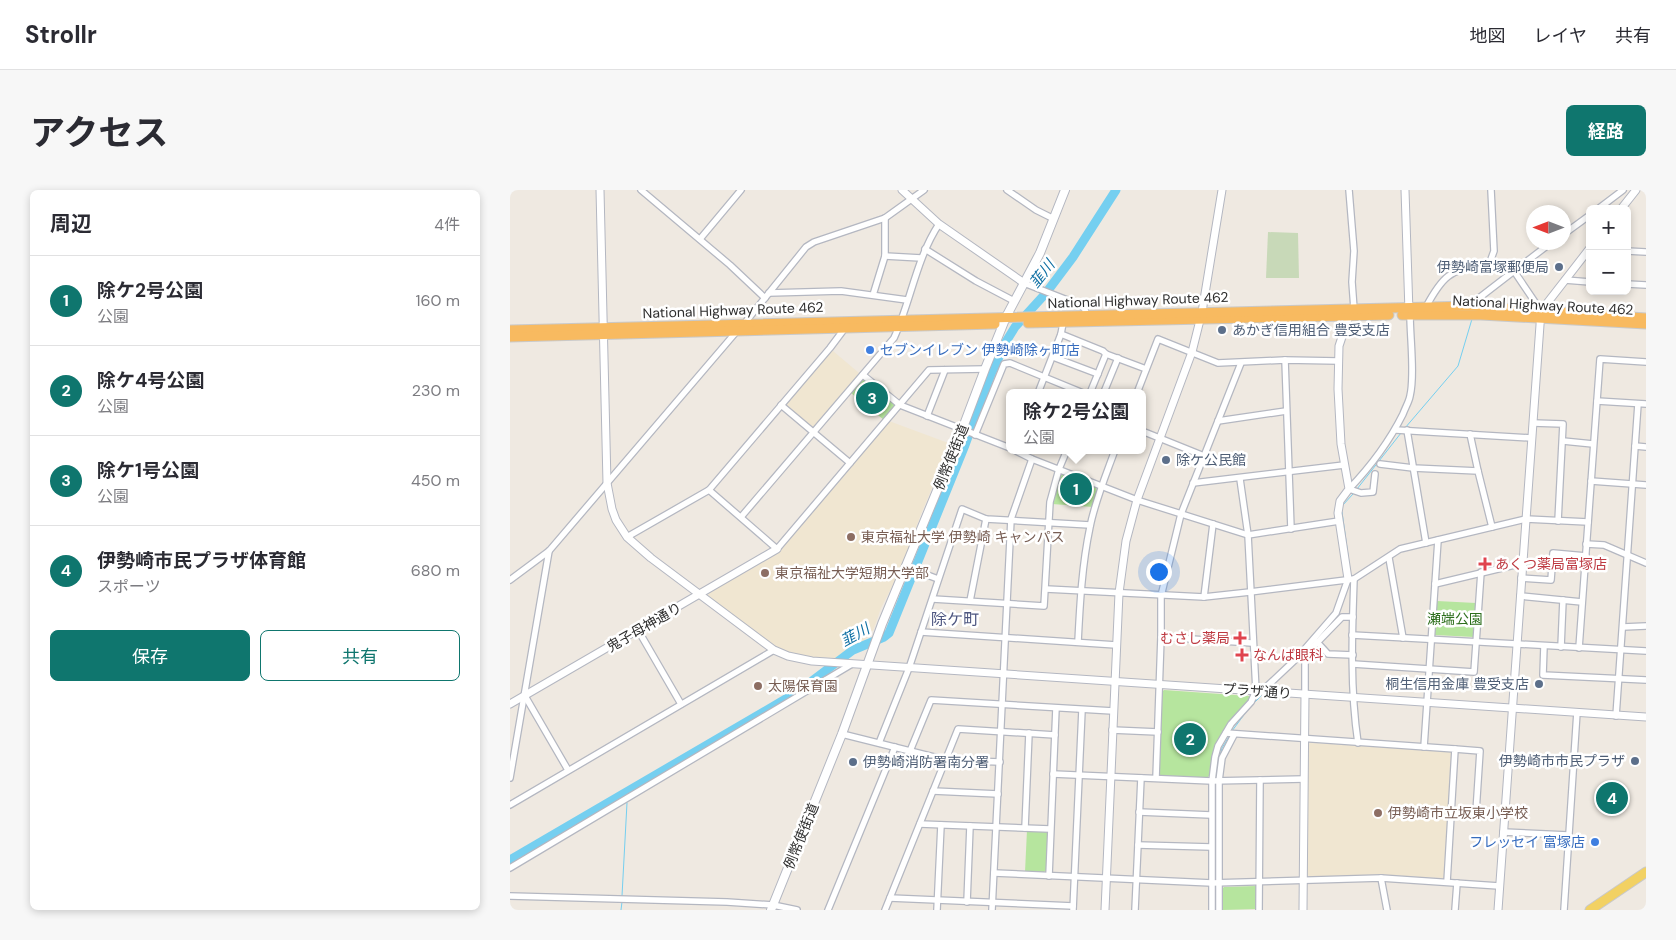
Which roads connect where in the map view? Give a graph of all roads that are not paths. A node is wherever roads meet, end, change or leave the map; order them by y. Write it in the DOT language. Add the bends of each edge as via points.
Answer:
graph roads {
  1 [pos="600,190"];
  2 [pos="641,190"];
  3 [pos="741,190"];
  4 [pos="902,190"];
  5 [pos="924,190"];
  6 [pos="1007,190"];
  7 [pos="1065,190"];
  8 [pos="1222,190"];
  9 [pos="1349,190"];
  10 [pos="1405,190"];
  11 [pos="1491,190"];
  12 [pos="1623,190"];
  13 [pos="1636,190"];
  14 [pos="911,199"];
  15 [pos="1603,205"];
  16 [pos="1624,205"];
  17 [pos="885,218"];
  18 [pos="1586,218"];
  19 [pos="1054,219"];
  20 [pos="939,224"];
  21 [pos="1571,229"];
  22 [pos="700,239"];
  23 [pos="925,249"];
  24 [pos="1542,250"];
  25 [pos="1588,250"];
  26 [pos="1631,251"];
  27 [pos="1646,252"];
  28 [pos="885,256"];
  29 [pos="921,258"];
  30 [pos="1484,268"];
  31 [pos="1515,273"];
  32 [pos="1565,280"];
  33 [pos="1586,282"];
  34 [pos="1024,283"];
  35 [pos="1631,284"];
  36 [pos="1646,285"];
  37 [pos="767,295"];
  38 [pos="873,295"];
  39 [pos="907,300"];
  40 [pos="1014,301"];
  41 [pos="1426,307"];
  42 [pos="1476,307"];
  43 [pos="1409,311"];
  44 [pos="1351,313"];
  45 [pos="1540,314"];
  46 [pos="1086,316"];
  47 [pos="1200,316"];
  48 [pos="1646,318"];
  49 [pos="1005,320"];
  50 [pos="1024,320"];
  51 [pos="1063,323"];
  52 [pos="744,324"];
  53 [pos="901,324"];
  54 [pos="1646,324"];
  55 [pos="845,328"];
  56 [pos="510,330"];
  57 [pos="604,331"];
  58 [pos="737,331"];
  59 [pos="1062,334"];
  60 [pos="510,337"];
  61 [pos="1192,352"];
  62 [pos="1106,354"];
  63 [pos="1053,356"];
  64 [pos="1118,358"];
  65 [pos="1285,360"];
  66 [pos="1338,361"];
  67 [pos="1646,362"];
  68 [pos="1241,363"];
  69 [pos="984,369"];
  70 [pos="1146,369"];
  71 [pos="945,370"];
  72 [pos="1098,374"];
  73 [pos="863,375"];
  74 [pos="1044,378"];
  75 [pos="1040,389"];
  76 [pos="1073,389"];
  77 [pos="1091,389"];
  78 [pos="1107,389"];
  79 [pos="1138,389"];
  80 [pos="1597,402"];
  81 [pos="1638,404"];
  82 [pos="1646,404"];
  83 [pos="781,405"];
  84 [pos="900,405"];
  85 [pos="1286,411"];
  86 [pos="927,416"];
  87 [pos="1218,421"];
  88 [pos="1533,423"];
  89 [pos="962,430"];
  90 [pos="1396,430"];
  91 [pos="1407,430"];
  92 [pos="814,432"];
  93 [pos="1146,433"];
  94 [pos="1470,434"];
  95 [pos="975,435"];
  96 [pos="1160,438"];
  97 [pos="1532,438"];
  98 [pos="1563,441"];
  99 [pos="1593,444"];
  100 [pos="1635,446"];
  101 [pos="1006,447"];
  102 [pos="1646,447"];
  103 [pos="1023,454"];
  104 [pos="1065,454"];
  105 [pos="1114,454"];
  106 [pos="1204,456"];
  107 [pos="1032,459"];
  108 [pos="850,463"];
  109 [pos="1380,464"];
  110 [pos="1344,465"];
  111 [pos="1413,468"];
  112 [pos="1059,469"];
  113 [pos="1478,471"];
  114 [pos="1290,473"];
  115 [pos="1375,474"];
  116 [pos="1240,479"];
  117 [pos="1591,481"];
  118 [pos="608,483"];
  119 [pos="1632,483"];
  120 [pos="1193,484"];
  121 [pos="1646,485"];
  122 [pos="1102,486"];
  123 [pos="1348,489"];
  124 [pos="709,490"];
  125 [pos="1137,500"];
  126 [pos="1181,514"];
  127 [pos="741,517"];
  128 [pos="986,519"];
  129 [pos="1011,519"];
  130 [pos="1526,519"];
  131 [pos="1339,521"];
  132 [pos="1558,521"];
  133 [pos="1049,522"];
  134 [pos="1588,522"];
  135 [pos="1213,524"];
  136 [pos="1090,525"];
  137 [pos="1492,527"];
  138 [pos="1291,529"];
  139 [pos="1248,535"];
  140 [pos="627,537"];
  141 [pos="1438,540"];
  142 [pos="1426,543"];
  143 [pos="1586,544"];
  144 [pos="777,549"];
  145 [pos="549,550"];
  146 [pos="1586,556"];
  147 [pos="1627,556"];
  148 [pos="1388,558"];
  149 [pos="1646,562"];
  150 [pos="1522,563"];
  151 [pos="906,567"];
  152 [pos="1481,572"];
  153 [pos="1522,578"];
  154 [pos="1351,579"];
  155 [pos="510,580"];
  156 [pos="938,580"];
  157 [pos="1435,584"];
  158 [pos="1046,589"];
  159 [pos="1080,591"];
  160 [pos="1250,592"];
  161 [pos="1118,593"];
  162 [pos="700,594"];
  163 [pos="1161,596"];
  164 [pos="1520,596"];
  165 [pos="1204,597"];
  166 [pos="933,599"];
  167 [pos="1563,600"];
  168 [pos="970,601"];
  169 [pos="1582,602"];
  170 [pos="1007,603"];
  171 [pos="1353,616"];
  172 [pos="1623,626"];
  173 [pos="1646,626"];
  174 [pos="638,630"];
  175 [pos="922,632"];
  176 [pos="1352,635"];
  177 [pos="1005,637"];
  178 [pos="1161,637"];
  179 [pos="1403,638"];
  180 [pos="1432,640"];
  181 [pos="1078,642"];
  182 [pos="1317,642"];
  183 [pos="1477,642"];
  184 [pos="1252,643"];
  185 [pos="1116,645"];
  186 [pos="1517,645"];
  187 [pos="1544,646"];
  188 [pos="1560,647"];
  189 [pos="1579,648"];
  190 [pos="774,650"];
  191 [pos="1621,651"];
  192 [pos="1646,651"];
  193 [pos="1353,655"];
  194 [pos="852,664"];
  195 [pos="1353,664"];
  196 [pos="868,665"];
  197 [pos="908,668"];
  198 [pos="1430,669"];
  199 [pos="1004,674"];
  200 [pos="1619,678"];
  201 [pos="1646,680"];
  202 [pos="1115,681"];
  203 [pos="1159,684"];
  204 [pos="1259,691"];
  205 [pos="1305,694"];
  206 [pos="525,696"];
  207 [pos="1354,697"];
  208 [pos="1428,702"];
  209 [pos="510,704"];
  210 [pos="681,704"];
  211 [pos="1002,705"];
  212 [pos="1056,708"];
  213 [pos="1512,708"];
  214 [pos="1082,710"];
  215 [pos="1113,711"];
  216 [pos="1577,712"];
  217 [pos="1616,716"];
  218 [pos="1646,717"];
  219 [pos="1112,730"];
  220 [pos="1001,732"];
  221 [pos="1158,732"];
  222 [pos="1029,733"];
  223 [pos="1226,733"];
  224 [pos="842,734"];
  225 [pos="1055,735"];
  226 [pos="1234,735"];
  227 [pos="1305,740"];
  228 [pos="879,743"];
  229 [pos="1358,743"];
  230 [pos="895,747"];
  231 [pos="1424,747"];
  232 [pos="1455,749"];
  233 [pos="910,752"];
  234 [pos="946,760"];
  235 [pos="1000,762"];
  236 [pos="568,770"];
  237 [pos="1053,774"];
  238 [pos="1080,776"];
  239 [pos="1111,777"];
  240 [pos="510,778"];
  241 [pos="1141,778"];
  242 [pos="1156,778"];
  243 [pos="1304,779"];
  244 [pos="1260,780"];
  245 [pos="1215,781"];
  246 [pos="933,791"];
  247 [pos="998,794"];
  248 [pos="510,805"];
  249 [pos="1451,811"];
  250 [pos="1139,812"];
  251 [pos="1476,812"];
  252 [pos="1504,814"];
  253 [pos="1212,815"];
  254 [pos="920,824"];
  255 [pos="941,825"];
  256 [pos="970,826"];
  257 [pos="996,828"];
  258 [pos="1025,828"];
  259 [pos="1050,829"];
  260 [pos="1503,832"];
  261 [pos="1568,836"];
  262 [pos="1138,845"];
  263 [pos="1211,847"];
  264 [pos="510,868"];
  265 [pos="1646,872"];
  266 [pos="994,873"];
  267 [pos="1049,876"];
  268 [pos="1075,878"];
  269 [pos="1106,878"];
  270 [pos="1381,878"];
  271 [pos="1136,880"];
  272 [pos="1303,880"];
  273 [pos="1260,882"];
  274 [pos="1447,882"];
  275 [pos="1212,883"];
  276 [pos="1219,883"];
  277 [pos="1457,883"];
  278 [pos="1499,886"];
  279 [pos="510,896"];
  280 [pos="890,898"];
  281 [pos="938,901"];
  282 [pos="968,902"];
  283 [pos="992,903"];
  284 [pos="772,908"];
  285 [pos="1073,908"];
  286 [pos="797,910"];
  287 [pos="828,910"];
  288 [pos="885,910"];
  289 [pos="937,910"];
  290 [pos="992,910"];
  291 [pos="1104,910"];
  292 [pos="1135,910"];
  293 [pos="1212,910"];
  294 [pos="1219,910"];
  295 [pos="1259,910"];
  296 [pos="1303,910"];
  297 [pos="1386,910"];
  298 [pos="1455,910"];
  299 [pos="1498,910"];
  300 [pos="1564,910"];
  301 [pos="1590,910"];
  1 -- 57 [label="street, プラザ通り"];
  2 -- 22 [label="street"];
  3 -- 22 [label="street"];
  4 -- 14 [label="street"];
  5 -- 14 [label="street"];
  6 -- 19 [label="street"];
  7 -- 19 [label="main road, 例幣使街道"];
  8 -- 47 [label="street"];
  9 -- 44 [label="street" via="1354,251"];
  10 -- 43 [label="street"];
  11 -- 30 [label="street" via="1494,252"];
  12 -- 15 [label="street"];
  13 -- 16 [label="street"];
  14 -- 17 [label="street"];
  14 -- 20 [label="street"];
  17 -- 28 [label="street"];
  17 -- 37 [label="street" via="806,247"];
  18 -- 21 [label="street"];
  19 -- 34 [label="main road, 例幣使街道"];
  20 -- 23 [label="street"];
  20 -- 34 [label="street"];
  22 -- 37 [label="street"];
  23 -- 29 [label="street"];
  23 -- 40 [label="street" via="976,282"];
  24 -- 31 [label="street"];
  25 -- 32 [label="street"];
  26 -- 27 [label="street"];
  28 -- 29 [label="street"];
  28 -- 38 [label="street"];
  29 -- 39 [label="street"];
  30 -- 31 [label="street"];
  30 -- 41 [label="street" via="1468,267 1448,276"];
  31 -- 42 [label="street" via="1479,298"];
  31 -- 45 [label="street"];
  32 -- 33 [label="street"];
  32 -- 45 [label="street"];
  34 -- 40 [label="main road, 例幣使街道"];
  34 -- 46 [label="street" via="1080,305"];
  35 -- 36 [label="street"];
  37 -- 38 [label="street" via="841,291"];
  37 -- 52 [label="street"];
  38 -- 39 [label="street"];
  39 -- 53 [label="street"];
  40 -- 49 [label="main road, 例幣使街道"];
  41 -- 42 [label="highway, National Highway Route 462"];
  41 -- 43 [label="highway, National Highway Route 462"];
  42 -- 45 [label="highway, National Highway Route 462"];
  43 -- 44 [label="highway, National Highway Route 462"];
  43 -- 45 [label="highway, National Highway Route 462"];
  43 -- 90 [label="street" via="1410,395"];
  44 -- 47 [label="highway, National Highway Route 462"];
  44 -- 66 [label="street" via="1339,346"];
  45 -- 48 [label="highway, National Highway Route 462"];
  45 -- 54 [label="highway, National Highway Route 462"];
  45 -- 88 [label="street"];
  46 -- 47 [label="highway, National Highway Route 462"];
  46 -- 50 [label="highway, National Highway Route 462"];
  47 -- 51 [label="highway, National Highway Route 462"];
  47 -- 61 [label="street"];
  49 -- 50 [label="highway, National Highway Route 462"];
  49 -- 53 [label="highway, National Highway Route 462"];
  49 -- 69 [label="main road, 例幣使街道"];
  50 -- 51 [label="highway, National Highway Route 462"];
  51 -- 59 [label="street"];
  52 -- 53 [label="highway, National Highway Route 462"];
  52 -- 57 [label="highway, National Highway Route 462"];
  53 -- 55 [label="highway, National Highway Route 462"];
  53 -- 73 [label="street" via="894,338"];
  55 -- 58 [label="highway, National Highway Route 462"];
  55 -- 83 [label="street"];
  56 -- 57 [label="highway, National Highway Route 462"];
  57 -- 58 [label="highway, National Highway Route 462"];
  57 -- 60 [label="highway, National Highway Route 462"];
  57 -- 118 [label="street, プラザ通り"];
  58 -- 118 [label="street"];
  59 -- 62 [label="street"];
  59 -- 63 [label="street"];
  61 -- 68 [label="street" via="1218,363"];
  61 -- 70 [label="street" via="1158,339"];
  61 -- 96 [label="street"];
  62 -- 64 [label="street"];
  62 -- 72 [label="street"];
  63 -- 72 [label="street"];
  63 -- 74 [label="street"];
  64 -- 70 [label="street"];
  64 -- 78 [label="street"];
  65 -- 66 [label="street"];
  65 -- 68 [label="street"];
  65 -- 85 [label="street"];
  66 -- 110 [label="street"];
  67 -- 80 [label="street" via="1600,359"];
  68 -- 87 [label="street"];
  69 -- 71 [label="street"];
  69 -- 89 [label="main road, 例幣使街道"];
  70 -- 79 [label="street"];
  71 -- 84 [label="street" via="929,370"];
  71 -- 86 [label="street"];
  72 -- 77 [label="street"];
  73 -- 84 [label="street"];
  73 -- 92 [label="street"];
  74 -- 75 [label="street"];
  74 -- 76 [label="street"];
  74 -- 95 [label="street" via="1010,363 1004,364"];
  80 -- 81 [label="street"];
  80 -- 99 [label="street"];
  81 -- 82 [label="street"];
  81 -- 100 [label="street"];
  83 -- 92 [label="street"];
  83 -- 124 [label="street"];
  84 -- 86 [label="street"];
  84 -- 108 [label="street"];
  85 -- 87 [label="street"];
  85 -- 114 [label="street"];
  86 -- 89 [label="street"];
  87 -- 106 [label="street"];
  88 -- 97 [label="street"];
  88 -- 98 [label="street" via="1564,424"];
  89 -- 95 [label="street"];
  89 -- 151 [label="main road, 例幣使街道"];
  90 -- 91 [label="street"];
  90 -- 123 [label="street" via="1367,470"];
  91 -- 94 [label="street"];
  91 -- 111 [label="street"];
  92 -- 108 [label="street"];
  92 -- 127 [label="street"];
  93 -- 96 [label="street"];
  94 -- 97 [label="street"];
  94 -- 113 [label="street"];
  95 -- 101 [label="street"];
  96 -- 106 [label="street"];
  96 -- 125 [label="street"];
  97 -- 130 [label="street"];
  98 -- 99 [label="street"];
  98 -- 132 [label="street"];
  99 -- 117 [label="street"];
  100 -- 102 [label="street"];
  100 -- 119 [label="street"];
  103 -- 107 [label="street"];
  104 -- 112 [label="street"];
  105 -- 122 [label="street"];
  106 -- 120 [label="street"];
  107 -- 112 [label="street"];
  107 -- 129 [label="street"];
  108 -- 144 [label="street"];
  109 -- 111 [label="street"];
  110 -- 114 [label="street"];
  110 -- 123 [label="street"];
  111 -- 113 [label="street"];
  111 -- 142 [label="street"];
  112 -- 122 [label="street"];
  112 -- 133 [label="street" via="1050,502"];
  113 -- 137 [label="street"];
  114 -- 116 [label="street"];
  114 -- 138 [label="street"];
  115 -- 123 [label="street" via="1373,492"];
  116 -- 120 [label="street"];
  116 -- 139 [label="street"];
  117 -- 119 [label="street"];
  117 -- 134 [label="street"];
  118 -- 140 [label="street, プラザ通り" via="616,520"];
  118 -- 145 [label="street"];
  119 -- 121 [label="street"];
  119 -- 147 [label="street"];
  120 -- 126 [label="street"];
  122 -- 125 [label="street"];
  122 -- 136 [label="street"];
  123 -- 131 [label="street" via="1340,501"];
  124 -- 127 [label="street"];
  124 -- 140 [label="street"];
  125 -- 126 [label="street"];
  125 -- 161 [label="street" via="1126,541"];
  126 -- 135 [label="street"];
  126 -- 163 [label="street"];
  127 -- 144 [label="street"];
  128 -- 129 [label="street"];
  128 -- 156 [label="street" via="962,509"];
  128 -- 168 [label="street"];
  129 -- 133 [label="street"];
  129 -- 170 [label="street"];
  130 -- 132 [label="street"];
  130 -- 137 [label="street"];
  130 -- 150 [label="street"];
  131 -- 138 [label="street"];
  131 -- 154 [label="street"];
  132 -- 134 [label="street"];
  133 -- 136 [label="street"];
  133 -- 158 [label="street"];
  134 -- 143 [label="street"];
  135 -- 139 [label="street"];
  135 -- 165 [label="street"];
  136 -- 159 [label="street"];
  137 -- 141 [label="street"];
  138 -- 139 [label="street"];
  139 -- 160 [label="street"];
  140 -- 162 [label="street, プラザ通り"];
  141 -- 142 [label="street"];
  141 -- 157 [label="street"];
  142 -- 148 [label="street" via="1400,549"];
  143 -- 146 [label="street"];
  143 -- 147 [label="street" via="1604,545"];
  144 -- 162 [label="street, 鬼子母神通り"];
  145 -- 155 [label="street"];
  145 -- 206 [label="street"];
  146 -- 153 [label="street" via="1553,553 1551,580"];
  146 -- 169 [label="street"];
  147 -- 149 [label="street"];
  147 -- 172 [label="street"];
  148 -- 154 [label="street"];
  148 -- 179 [label="street"];
  150 -- 152 [label="street"];
  150 -- 153 [label="street"];
  151 -- 156 [label="street"];
  151 -- 196 [label="main road, 例幣使街道"];
  152 -- 157 [label="street"];
  152 -- 183 [label="street"];
  153 -- 164 [label="street"];
  154 -- 160 [label="street"];
  154 -- 171 [label="street"];
  154 -- 204 [label="street" via="1336,613 1296,659"];
  156 -- 166 [label="street"];
  157 -- 180 [label="street"];
  158 -- 159 [label="street"];
  158 -- 170 [label="street" via="1044,606"];
  159 -- 161 [label="street"];
  159 -- 181 [label="street"];
  160 -- 165 [label="street"];
  160 -- 184 [label="street"];
  161 -- 163 [label="street"];
  161 -- 185 [label="street"];
  162 -- 174 [label="street, 鬼子母神通り"];
  162 -- 190 [label="street, プラザ通り"];
  163 -- 165 [label="street"];
  163 -- 178 [label="street"];
  164 -- 167 [label="street"];
  164 -- 186 [label="street"];
  166 -- 168 [label="street"];
  166 -- 175 [label="street"];
  167 -- 169 [label="street"];
  167 -- 188 [label="street"];
  168 -- 170 [label="street"];
  169 -- 189 [label="street"];
  170 -- 177 [label="street"];
  171 -- 176 [label="street"];
  171 -- 182 [label="street" via="1342,616"];
  172 -- 173 [label="street"];
  172 -- 191 [label="street"];
  174 -- 206 [label="street, 鬼子母神通り"];
  174 -- 210 [label="street"];
  175 -- 177 [label="street"];
  175 -- 197 [label="street"];
  176 -- 179 [label="street"];
  176 -- 193 [label="street"];
  177 -- 181 [label="street"];
  177 -- 199 [label="street"];
  178 -- 184 [label="street"];
  178 -- 203 [label="street"];
  179 -- 180 [label="street"];
  180 -- 183 [label="street"];
  180 -- 198 [label="street"];
  181 -- 185 [label="street"];
  182 -- 193 [label="street" via="1328,654"];
  182 -- 205 [label="street" via="1305,654"];
  183 -- 186 [label="street"];
  183 -- 198 [label="street" via="1474,672"];
  184 -- 204 [label="street"];
  185 -- 202 [label="street"];
  186 -- 187 [label="street"];
  186 -- 213 [label="street"];
  187 -- 188 [label="street"];
  187 -- 200 [label="street" via="1543,675"];
  188 -- 189 [label="street"];
  189 -- 191 [label="street"];
  190 -- 194 [label="street, プラザ通り" via="800,659"];
  190 -- 210 [label="street"];
  191 -- 192 [label="street"];
  191 -- 200 [label="street"];
  193 -- 195 [label="street"];
  194 -- 196 [label="street, プラザ通り"];
  194 -- 264 [label="street"];
  195 -- 198 [label="street"];
  195 -- 207 [label="street"];
  196 -- 197 [label="street, プラザ通り"];
  196 -- 224 [label="main road, 例幣使街道"];
  197 -- 199 [label="street, プラザ通り"];
  197 -- 228 [label="street"];
  198 -- 208 [label="street"];
  199 -- 202 [label="street, プラザ通り"];
  199 -- 211 [label="street"];
  200 -- 201 [label="street"];
  200 -- 217 [label="street"];
  202 -- 203 [label="street, プラザ通り"];
  202 -- 215 [label="street"];
  203 -- 204 [label="street, プラザ通り"];
  203 -- 221 [label="street"];
  204 -- 205 [label="street, プラザ通り"];
  204 -- 223 [label="street"];
  205 -- 207 [label="street, プラザ通り"];
  205 -- 227 [label="street"];
  206 -- 209 [label="street, 鬼子母神通り"];
  206 -- 236 [label="street"];
  206 -- 240 [label="street"];
  207 -- 208 [label="street, プラザ通り"];
  207 -- 229 [label="street"];
  208 -- 213 [label="street, プラザ通り"];
  208 -- 231 [label="street"];
  210 -- 236 [label="street"];
  211 -- 212 [label="street"];
  211 -- 220 [label="street"];
  211 -- 233 [label="street" via="931,700"];
  212 -- 214 [label="street"];
  212 -- 225 [label="street"];
  213 -- 216 [label="street, プラザ通り"];
  213 -- 252 [label="street"];
  214 -- 215 [label="street"];
  214 -- 238 [label="street"];
  215 -- 219 [label="street"];
  216 -- 217 [label="street, プラザ通り"];
  216 -- 261 [label="street"];
  217 -- 218 [label="street, プラザ通り"];
  219 -- 221 [label="street"];
  219 -- 239 [label="street"];
  220 -- 222 [label="street"];
  220 -- 234 [label="street" via="958,730"];
  220 -- 235 [label="street"];
  221 -- 242 [label="street"];
  222 -- 225 [label="street"];
  222 -- 258 [label="street"];
  223 -- 226 [label="street"];
  223 -- 245 [label="street" via="1218,746"];
  224 -- 228 [label="street"];
  224 -- 284 [label="main road, 例幣使街道"];
  225 -- 237 [label="street"];
  226 -- 227 [label="street"];
  226 -- 245 [label="street"];
  227 -- 229 [label="street"];
  227 -- 243 [label="street"];
  228 -- 230 [label="street"];
  229 -- 231 [label="street"];
  230 -- 233 [label="street"];
  230 -- 287 [label="street"];
  231 -- 232 [label="street"];
  232 -- 249 [label="street"];
  232 -- 251 [label="street" via="1480,751"];
  233 -- 234 [label="street"];
  234 -- 235 [label="street"];
  234 -- 246 [label="street"];
  235 -- 247 [label="street"];
  236 -- 248 [label="street"];
  237 -- 238 [label="street"];
  237 -- 259 [label="street"];
  238 -- 239 [label="street"];
  238 -- 268 [label="street"];
  239 -- 241 [label="street"];
  239 -- 269 [label="street"];
  241 -- 242 [label="street"];
  241 -- 250 [label="street"];
  242 -- 245 [label="street"];
  243 -- 244 [label="street"];
  243 -- 272 [label="street"];
  244 -- 245 [label="street"];
  244 -- 273 [label="street"];
  245 -- 253 [label="street"];
  245 -- 276 [label="street"];
  246 -- 247 [label="street"];
  246 -- 254 [label="street"];
  247 -- 257 [label="street"];
  249 -- 251 [label="street"];
  249 -- 274 [label="street"];
  250 -- 253 [label="street"];
  250 -- 262 [label="street"];
  251 -- 252 [label="street"];
  252 -- 260 [label="street"];
  253 -- 263 [label="street"];
  254 -- 255 [label="street"];
  254 -- 280 [label="street"];
  255 -- 256 [label="street"];
  255 -- 281 [label="street"];
  256 -- 257 [label="street"];
  256 -- 282 [label="street"];
  257 -- 258 [label="street"];
  257 -- 266 [label="street"];
  258 -- 259 [label="street"];
  259 -- 267 [label="street"];
  260 -- 261 [label="street"];
  260 -- 278 [label="street"];
  261 -- 300 [label="street"];
  262 -- 263 [label="street"];
  262 -- 271 [label="street"];
  263 -- 275 [label="street"];
  265 -- 301 [label="main road"];
  266 -- 267 [label="street"];
  266 -- 283 [label="street"];
  267 -- 268 [label="street"];
  268 -- 269 [label="street"];
  268 -- 285 [label="street"];
  269 -- 271 [label="street"];
  269 -- 291 [label="street"];
  270 -- 272 [label="street"];
  270 -- 274 [label="street"];
  270 -- 297 [label="street"];
  271 -- 275 [label="street"];
  271 -- 292 [label="street"];
  272 -- 273 [label="street"];
  272 -- 296 [label="street"];
  273 -- 276 [label="street"];
  273 -- 295 [label="street"];
  274 -- 277 [label="street"];
  275 -- 276 [label="street"];
  275 -- 293 [label="street"];
  276 -- 294 [label="street"];
  277 -- 278 [label="street"];
  277 -- 298 [label="street"];
  278 -- 299 [label="street"];
  279 -- 284 [label="street"];
  280 -- 281 [label="street"];
  280 -- 288 [label="street"];
  281 -- 282 [label="street"];
  281 -- 289 [label="street"];
  282 -- 283 [label="street"];
  283 -- 285 [label="street"];
  283 -- 290 [label="street"];
  284 -- 286 [label="street"];
}
